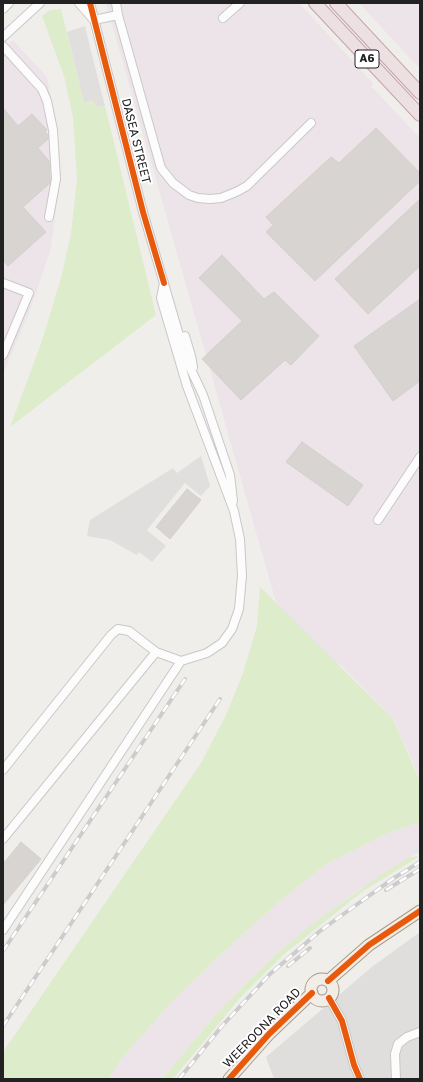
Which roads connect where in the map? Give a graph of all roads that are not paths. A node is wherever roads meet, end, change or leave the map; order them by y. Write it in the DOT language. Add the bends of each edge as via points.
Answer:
graph roads {
  1 [pos="78,3"];
  2 [pos="90,3"];
  3 [pos="116,3"];
  4 [pos="240,3"];
  5 [pos="315,3"];
  6 [pos="336,3"];
  7 [pos="40,4"];
  8 [pos="118,15"];
  9 [pos="224,18"];
  10 [pos="94,20"];
  11 [pos="3,37"];
  12 [pos="3,46"];
  13 [pos="420,93"];
  14 [pos="420,115"];
  15 [pos="311,123"];
  16 [pos="49,217"];
  17 [pos="3,283"];
  18 [pos="164,283"];
  19 [pos="3,355"];
  20 [pos="420,457"];
  21 [pos="234,511"];
  22 [pos="378,520"];
  23 [pos="156,652"];
  24 [pos="181,661"];
  25 [pos="3,770"];
  26 [pos="3,839"];
  27 [pos="420,911"];
  28 [pos="3,930"];
  29 [pos="328,981"];
  30 [pos="312,993"];
  31 [pos="329,998"];
  32 [pos="420,1032"];
  33 [pos="229,1079"];
  34 [pos="360,1079"];
  35 [pos="396,1079"];
  1 -- 10 [label="street, DASEA STREET"];
  2 -- 10 [label="street, DASEA STREET"];
  3 -- 8 [label="street"];
  4 -- 9 [label="street"];
  5 -- 14 [label="highway, A6"];
  6 -- 13 [label="highway, A6"];
  7 -- 11 [label="street"];
  8 -- 10 [label="street"];
  8 -- 15 [label="street" via="161,168 173,184 189,195 210,200 221,198 247,186"];
  10 -- 18 [label="street, DASEA STREET" via="143,212"];
  12 -- 16 [label="street" via="42,89 47,101 53,130 56,179"];
  17 -- 19 [label="street" via="29,293"];
  18 -- 21 [label="street" via="171,294 192,356 195,375 230,475"];
  18 -- 21 [label="street" via="161,298 187,386"];
  20 -- 22 [label="street"];
  21 -- 24 [label="street" via="240,539 242,576 239,609 232,629 222,643 207,653"];
  23 -- 24 [label="street"];
  23 -- 25 [label="street" via="129,631 118,629"];
  23 -- 26 [label="street"];
  24 -- 28 [label="street"];
  27 -- 29 [label="main road" via="369,945"];
  29 -- 30 [label="main road" via="315,982"];
  29 -- 31 [label="main road" via="333,988"];
  30 -- 31 [label="main road" via="320,1001"];
  30 -- 33 [label="main road, WEEROONA ROAD" via="269,1034"];
  31 -- 34 [label="street" via="342,1021"];
  32 -- 35 [label="street" via="398,1044 395,1054"];
}
